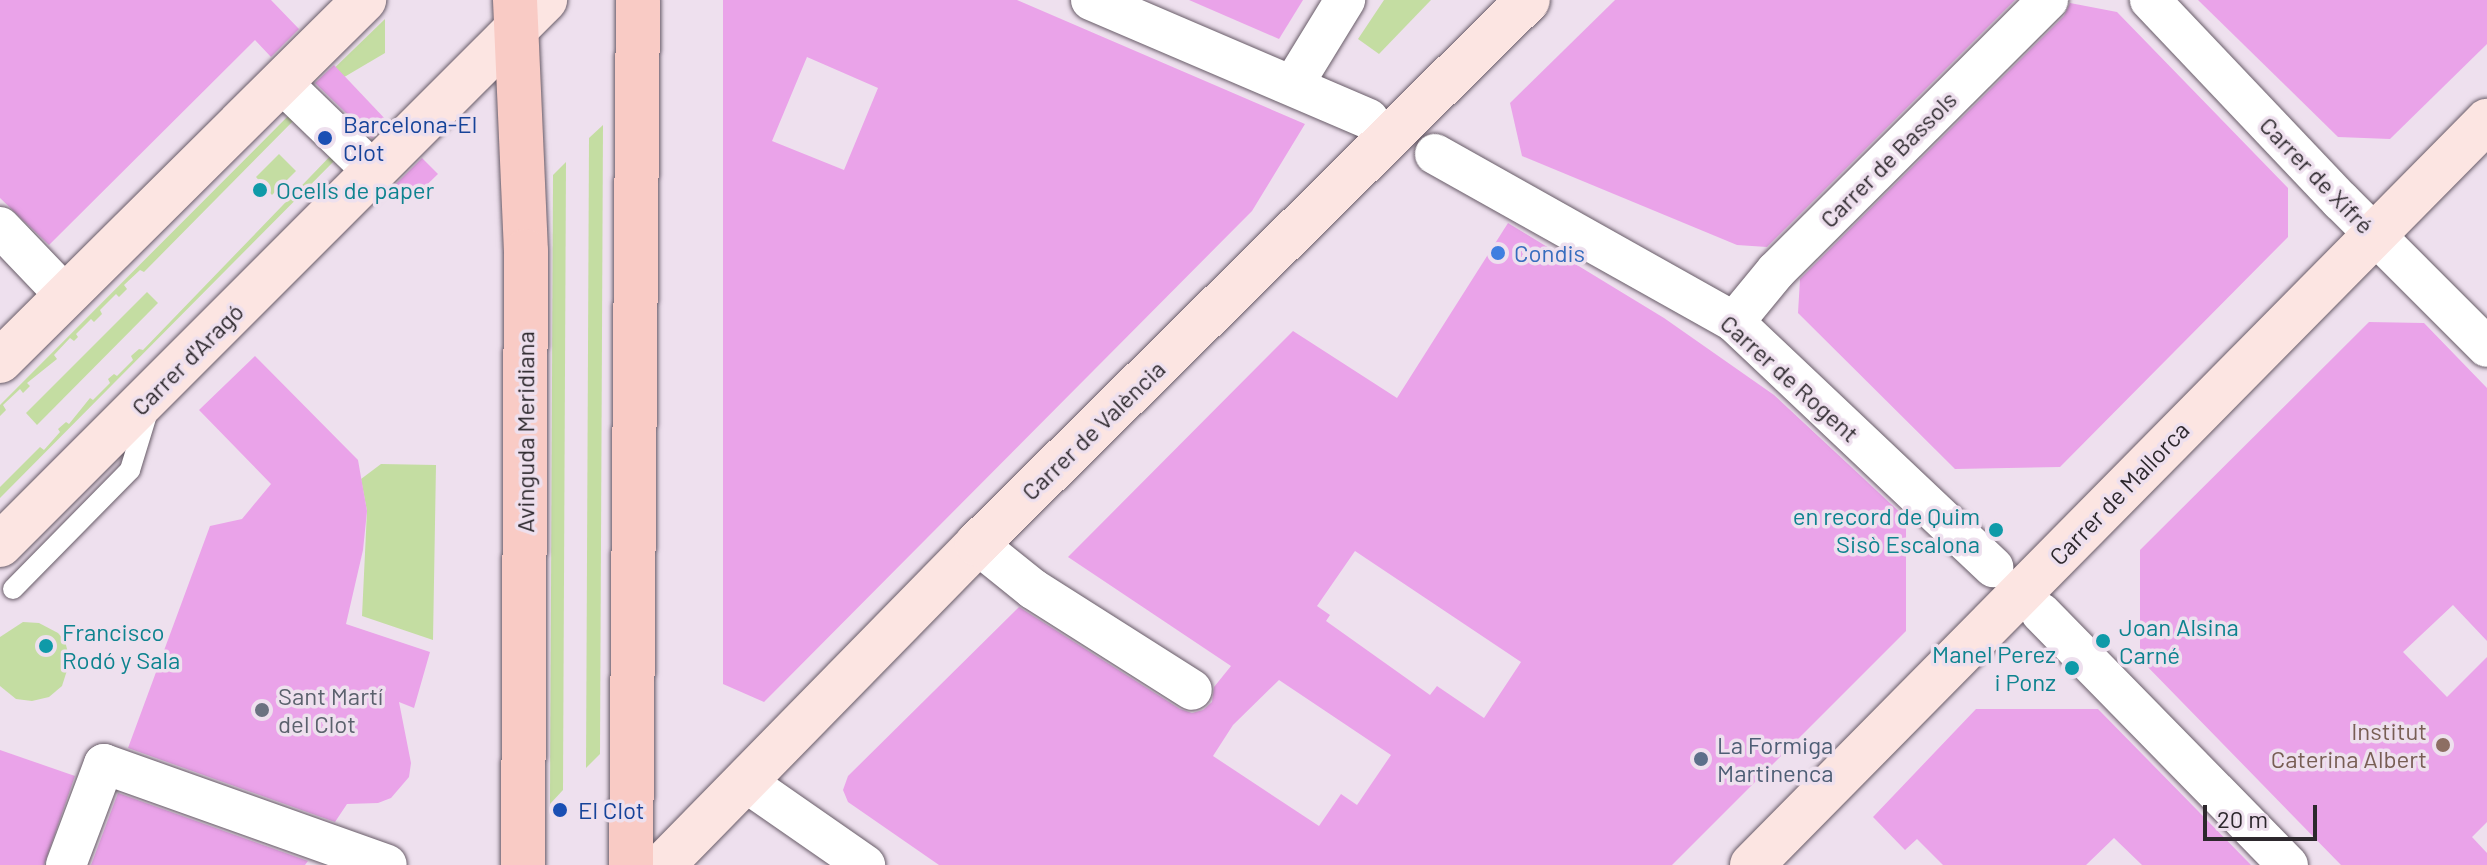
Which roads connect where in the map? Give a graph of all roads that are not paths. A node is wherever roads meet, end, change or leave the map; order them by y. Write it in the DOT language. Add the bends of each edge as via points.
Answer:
graph roads {
  1 [pos="364,0"];
  2 [pos="638,0"];
  3 [pos="1091,0"];
  4 [pos="1345,0"];
  5 [pos="1528,0"];
  6 [pos="2048,0"];
  7 [pos="2150,0"];
  8 [pos="525,9"];
  9 [pos="281,82"];
  10 [pos="1293,85"];
  11 [pos="1369,119"];
  12 [pos="2487,121"];
  13 [pos="1435,154"];
  14 [pos="373,171"];
  15 [pos="0,227"];
  16 [pos="2374,234"];
  17 [pos="66,296"];
  18 [pos="1734,322"];
  19 [pos="2487,347"];
  20 [pos="0,361"];
  21 [pos="154,391"];
  22 [pos="977,544"];
  23 [pos="0,545"];
  24 [pos="1993,567"];
  25 [pos="13,589"];
  26 [pos="2041,613"];
  27 [pos="1192,690"];
  28 [pos="747,783"];
  29 [pos="66,865"];
  30 [pos="387,865"];
  31 [pos="523,865"];
  32 [pos="631,865"];
  33 [pos="663,865"];
  34 [pos="865,865"];
  35 [pos="1752,865"];
  36 [pos="2288,865"];
  1 -- 9 [label="main road"];
  2 -- 32 [label="main road"];
  3 -- 10 [label="street"];
  4 -- 10 [label="street"];
  5 -- 22 [label="main road, Carrer de València"];
  6 -- 18 [label="street, Carrer de Bassols" via="1776,271"];
  7 -- 16 [label="street, Carrer de Xifré"];
  8 -- 14 [label="main road, Carrer d'Aragó"];
  8 -- 31 [label="main road, Avinguda Meridiana"];
  9 -- 14 [label="street"];
  9 -- 17 [label="main road"];
  10 -- 11 [label="street"];
  12 -- 16 [label="main road, Carrer de Mallorca"];
  13 -- 18 [label="street, Carrer de Rogent"];
  14 -- 21 [label="main road, Carrer d'Aragó"];
  15 -- 17 [label="street"];
  16 -- 19 [label="street, Carrer de Xifré"];
  16 -- 35 [label="main road, Carrer de Mallorca"];
  17 -- 20 [label="main road"];
  18 -- 24 [label="street, Carrer de Rogent"];
  21 -- 23 [label="main road, Carrer d'Aragó"];
  21 -- 25 [label="lane" via="130,470"];
  22 -- 27 [label="street" via="1033,589"];
  22 -- 28 [label="main road, Carrer de València"];
  26 -- 36 [label="street"];
  28 -- 33 [label="main road, Carrer de València"];
  28 -- 34 [label="street"];
  29 -- 30 [label="street" via="104,764"];
}
